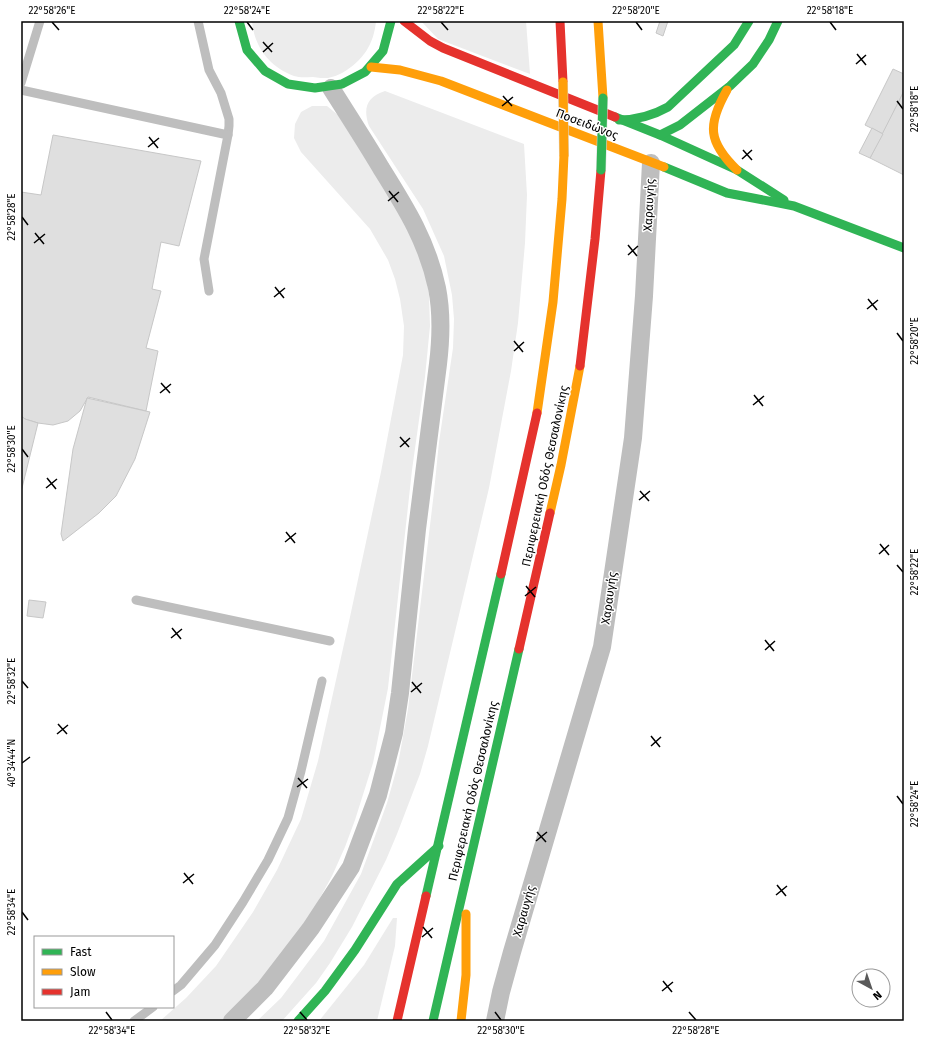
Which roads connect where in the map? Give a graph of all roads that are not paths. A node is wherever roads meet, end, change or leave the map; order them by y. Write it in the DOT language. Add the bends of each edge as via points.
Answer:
graph roads {
  1 [pos="40,21"];
  2 [pos="198,21"];
  3 [pos="240,21"];
  4 [pos="391,21"];
  5 [pos="404,21"];
  6 [pos="560,21"];
  7 [pos="598,21"];
  8 [pos="748,21"];
  9 [pos="778,21"];
  10 [pos="371,67"];
  11 [pos="21,83"];
  12 [pos="730,86"];
  13 [pos="331,88"];
  14 [pos="21,90"];
  15 [pos="668,107"];
  16 [pos="619,120"];
  17 [pos="228,135"];
  18 [pos="659,139"];
  19 [pos="652,159"];
  20 [pos="737,170"];
  21 [pos="794,206"];
  22 [pos="904,248"];
  23 [pos="209,291"];
  24 [pos="136,600"];
  25 [pos="330,641"];
  26 [pos="322,680"];
  27 [pos="439,846"];
  28 [pos="465,878"];
  29 [pos="174,990"];
  30 [pos="152,1008"];
  31 [pos="134,1021"];
  32 [pos="232,1021"];
  33 [pos="298,1021"];
  34 [pos="397,1021"];
  35 [pos="433,1021"];
  36 [pos="462,1021"];
  37 [pos="495,1021"];
  1 -- 11 [label="lane"];
  2 -- 17 [label="lane" via="209,70 221,93 229,119"];
  3 -- 13 [label="main road" via="248,51 257,64 274,78 296,88"];
  4 -- 10 [label="main road" via="385,48"];
  5 -- 16 [label="main road, Ποσειδώνος" via="443,48"];
  6 -- 27 [label="main road, Περιφερειακή Οδός Θεσσαλονίκης, bridge" via="564,155 555,287 546,355 538,408 515,515"];
  7 -- 28 [label="main road, Περιφερειακή Οδός Θεσσαλονίκης, bridge" via="603,98 601,170 583,342 562,465"];
  8 -- 15 [label="main road" via="734,44"];
  9 -- 12 [label="main road" via="770,40 753,64"];
  10 -- 13 [label="main road" via="352,81"];
  10 -- 19 [label="main road, Ποσειδώνος" via="400,70 441,81"];
  12 -- 18 [label="main road"];
  12 -- 20 [label="main road" via="721,100 713,129 714,140 721,154"];
  13 -- 32 [label="street" via="403,203 426,252 439,305 438,371 400,693 394,733 378,795 351,866 311,928 265,988"];
  14 -- 17 [label="lane"];
  15 -- 16 [label="main road" via="658,114 644,118"];
  15 -- 18 [label="main road"];
  16 -- 18 [label="main road, Ποσειδώνος"];
  17 -- 23 [label="lane" via="204,260"];
  18 -- 20 [label="main road, Ποσειδώνος"];
  19 -- 21 [label="main road, Ποσειδώνος" via="727,193"];
  19 -- 37 [label="street, Χαραυγής" via="632,438 602,647 512,952"];
  20 -- 21 [label="main road, Ποσειδώνος"];
  21 -- 22 [label="main road, Ποσειδώνος"];
  24 -- 25 [label="lane"];
  26 -- 29 [label="lane" via="288,818 268,860 215,945"];
  27 -- 33 [label="main road" via="396,884 351,956"];
  27 -- 34 [label="main road, Περιφερειακή Οδός Θεσσαλονίκης"];
  28 -- 35 [label="main road, Περιφερειακή Οδός Θεσσαλονίκης"];
  28 -- 36 [label="main road" via="466,975"];
  30 -- 31 [label="lane"];
}
